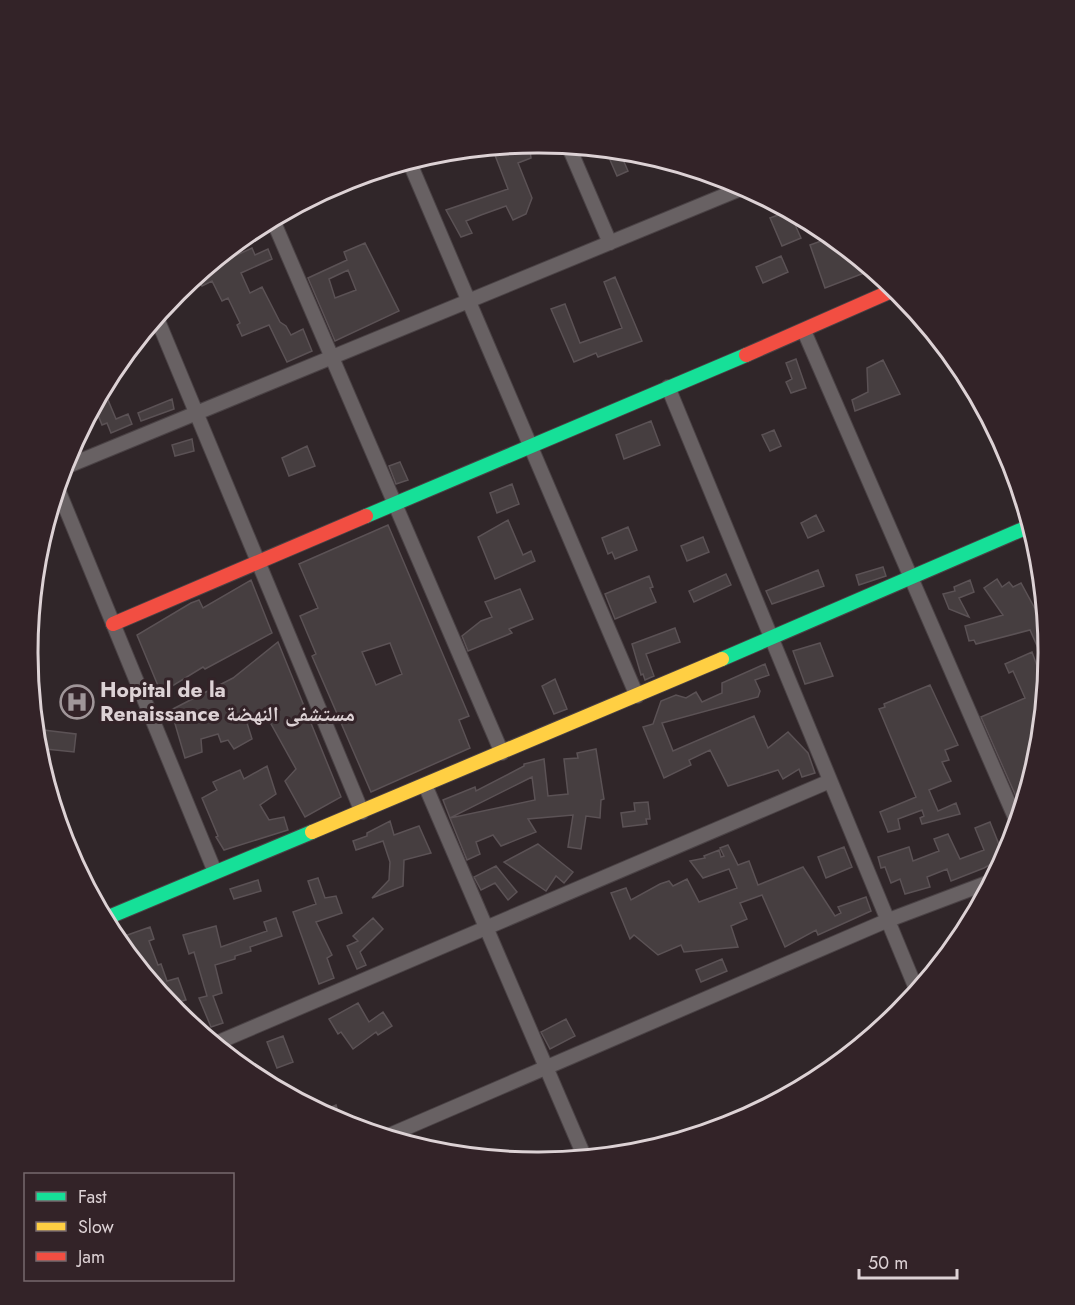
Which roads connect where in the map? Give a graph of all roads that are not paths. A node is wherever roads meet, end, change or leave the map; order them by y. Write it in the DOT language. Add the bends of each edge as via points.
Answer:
graph roads {
  1 [pos="572,154"];
  2 [pos="412,169"];
  3 [pos="732,192"];
  4 [pos="276,227"];
  5 [pos="610,243"];
  6 [pos="885,294"];
  7 [pos="468,302"];
  8 [pos="160,325"];
  9 [pos="804,331"];
  10 [pos="332,357"];
  11 [pos="668,387"];
  12 [pos="197,413"];
  13 [pos="530,447"];
  14 [pos="75,463"];
  15 [pos="62,499"];
  16 [pos="395,504"];
  17 [pos="1022,530"];
  18 [pos="259,562"];
  19 [pos="913,577"];
  20 [pos="113,624"];
  21 [pos="771,639"];
  22 [pos="638,696"];
  23 [pos="501,753"];
  24 [pos="830,781"];
  25 [pos="425,785"];
  26 [pos="1012,810"];
  27 [pos="362,812"];
  28 [pos="215,872"];
  29 [pos="980,886"];
  30 [pos="113,915"];
  31 [pos="886,921"];
  32 [pos="486,927"];
  33 [pos="913,982"];
  34 [pos="223,1040"];
  35 [pos="546,1069"];
  36 [pos="397,1132"];
  37 [pos="581,1150"];
  1 -- 5 [label="street"];
  2 -- 7 [label="street"];
  3 -- 5 [label="street"];
  4 -- 10 [label="street"];
  5 -- 7 [label="street"];
  6 -- 9 [label="street"];
  7 -- 10 [label="street"];
  7 -- 13 [label="street"];
  8 -- 12 [label="street"];
  9 -- 11 [label="street"];
  9 -- 19 [label="street"];
  10 -- 12 [label="street"];
  10 -- 16 [label="street"];
  11 -- 13 [label="street"];
  11 -- 21 [label="street"];
  12 -- 14 [label="street"];
  12 -- 18 [label="street"];
  13 -- 16 [label="street"];
  13 -- 22 [label="street"];
  15 -- 20 [label="street"];
  16 -- 18 [label="street"];
  16 -- 23 [label="street"];
  17 -- 19 [label="street"];
  18 -- 20 [label="street"];
  18 -- 27 [label="street"];
  19 -- 21 [label="street"];
  19 -- 26 [label="street"];
  20 -- 28 [label="street"];
  21 -- 22 [label="street"];
  21 -- 24 [label="street"];
  22 -- 23 [label="street"];
  23 -- 25 [label="street"];
  24 -- 31 [label="street"];
  24 -- 32 [label="street"];
  25 -- 27 [label="street"];
  25 -- 32 [label="street"];
  27 -- 28 [label="street"];
  28 -- 30 [label="street"];
  29 -- 31 [label="street"];
  31 -- 33 [label="street"];
  31 -- 35 [label="street"];
  32 -- 34 [label="street"];
  32 -- 35 [label="street"];
  35 -- 36 [label="street"];
  35 -- 37 [label="street"];
}
